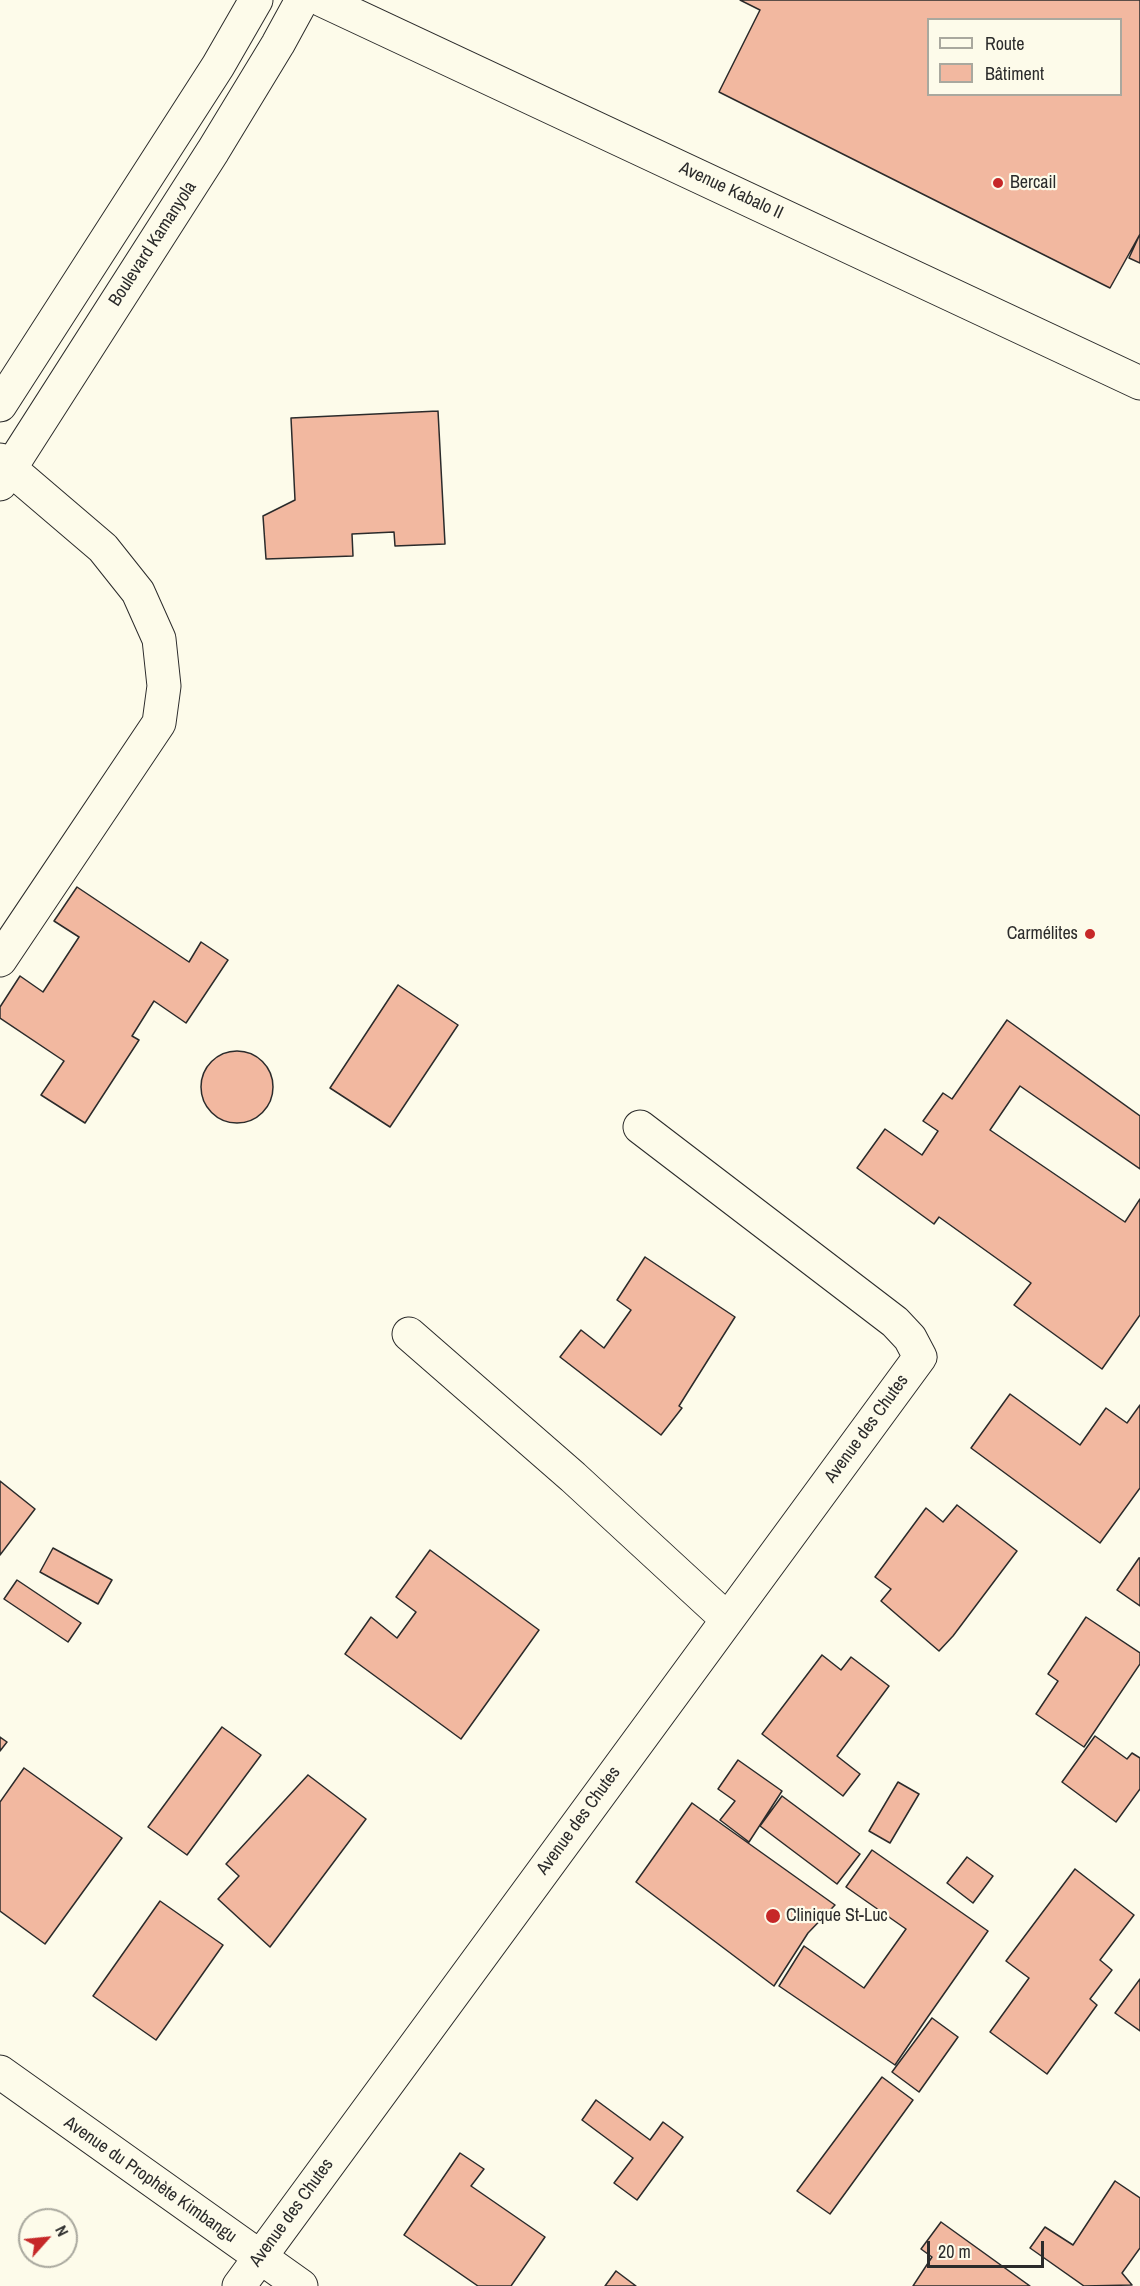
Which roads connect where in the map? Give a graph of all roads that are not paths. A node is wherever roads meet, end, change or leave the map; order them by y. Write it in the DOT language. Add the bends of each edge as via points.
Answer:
graph roads {
  1 [pos="256,0"];
  2 [pos="302,0"];
  3 [pos="322,0"];
  4 [pos="1140,383"];
  5 [pos="0,405"];
  6 [pos="3,471"];
  7 [pos="0,960"];
  8 [pos="640,1126"];
  9 [pos="409,1334"];
  10 [pos="727,1619"];
  11 [pos="0,2072"];
  12 [pos="260,2258"];
  13 [pos="239,2286"];
  14 [pos="301,2286"];
  1 -- 5 [label="street" via="218,66"];
  2 -- 6 [label="street, Boulevard Kamanyola" via="213,151"];
  3 -- 4 [label="street, Avenue Kabalo II"];
  6 -- 7 [label="street" via="103,548 138,592 159,639 165,686 159,723"];
  8 -- 10 [label="street, Avenue des Chutes" via="896,1322 920,1357"];
  9 -- 10 [label="street"];
  10 -- 12 [label="street, Avenue des Chutes"];
  11 -- 12 [label="street, Avenue du Prophète Kimbangu"];
  12 -- 13 [label="street, Avenue des Chutes"];
  12 -- 14 [label="street, Avenue du Prophète Kimbangu"];
}
